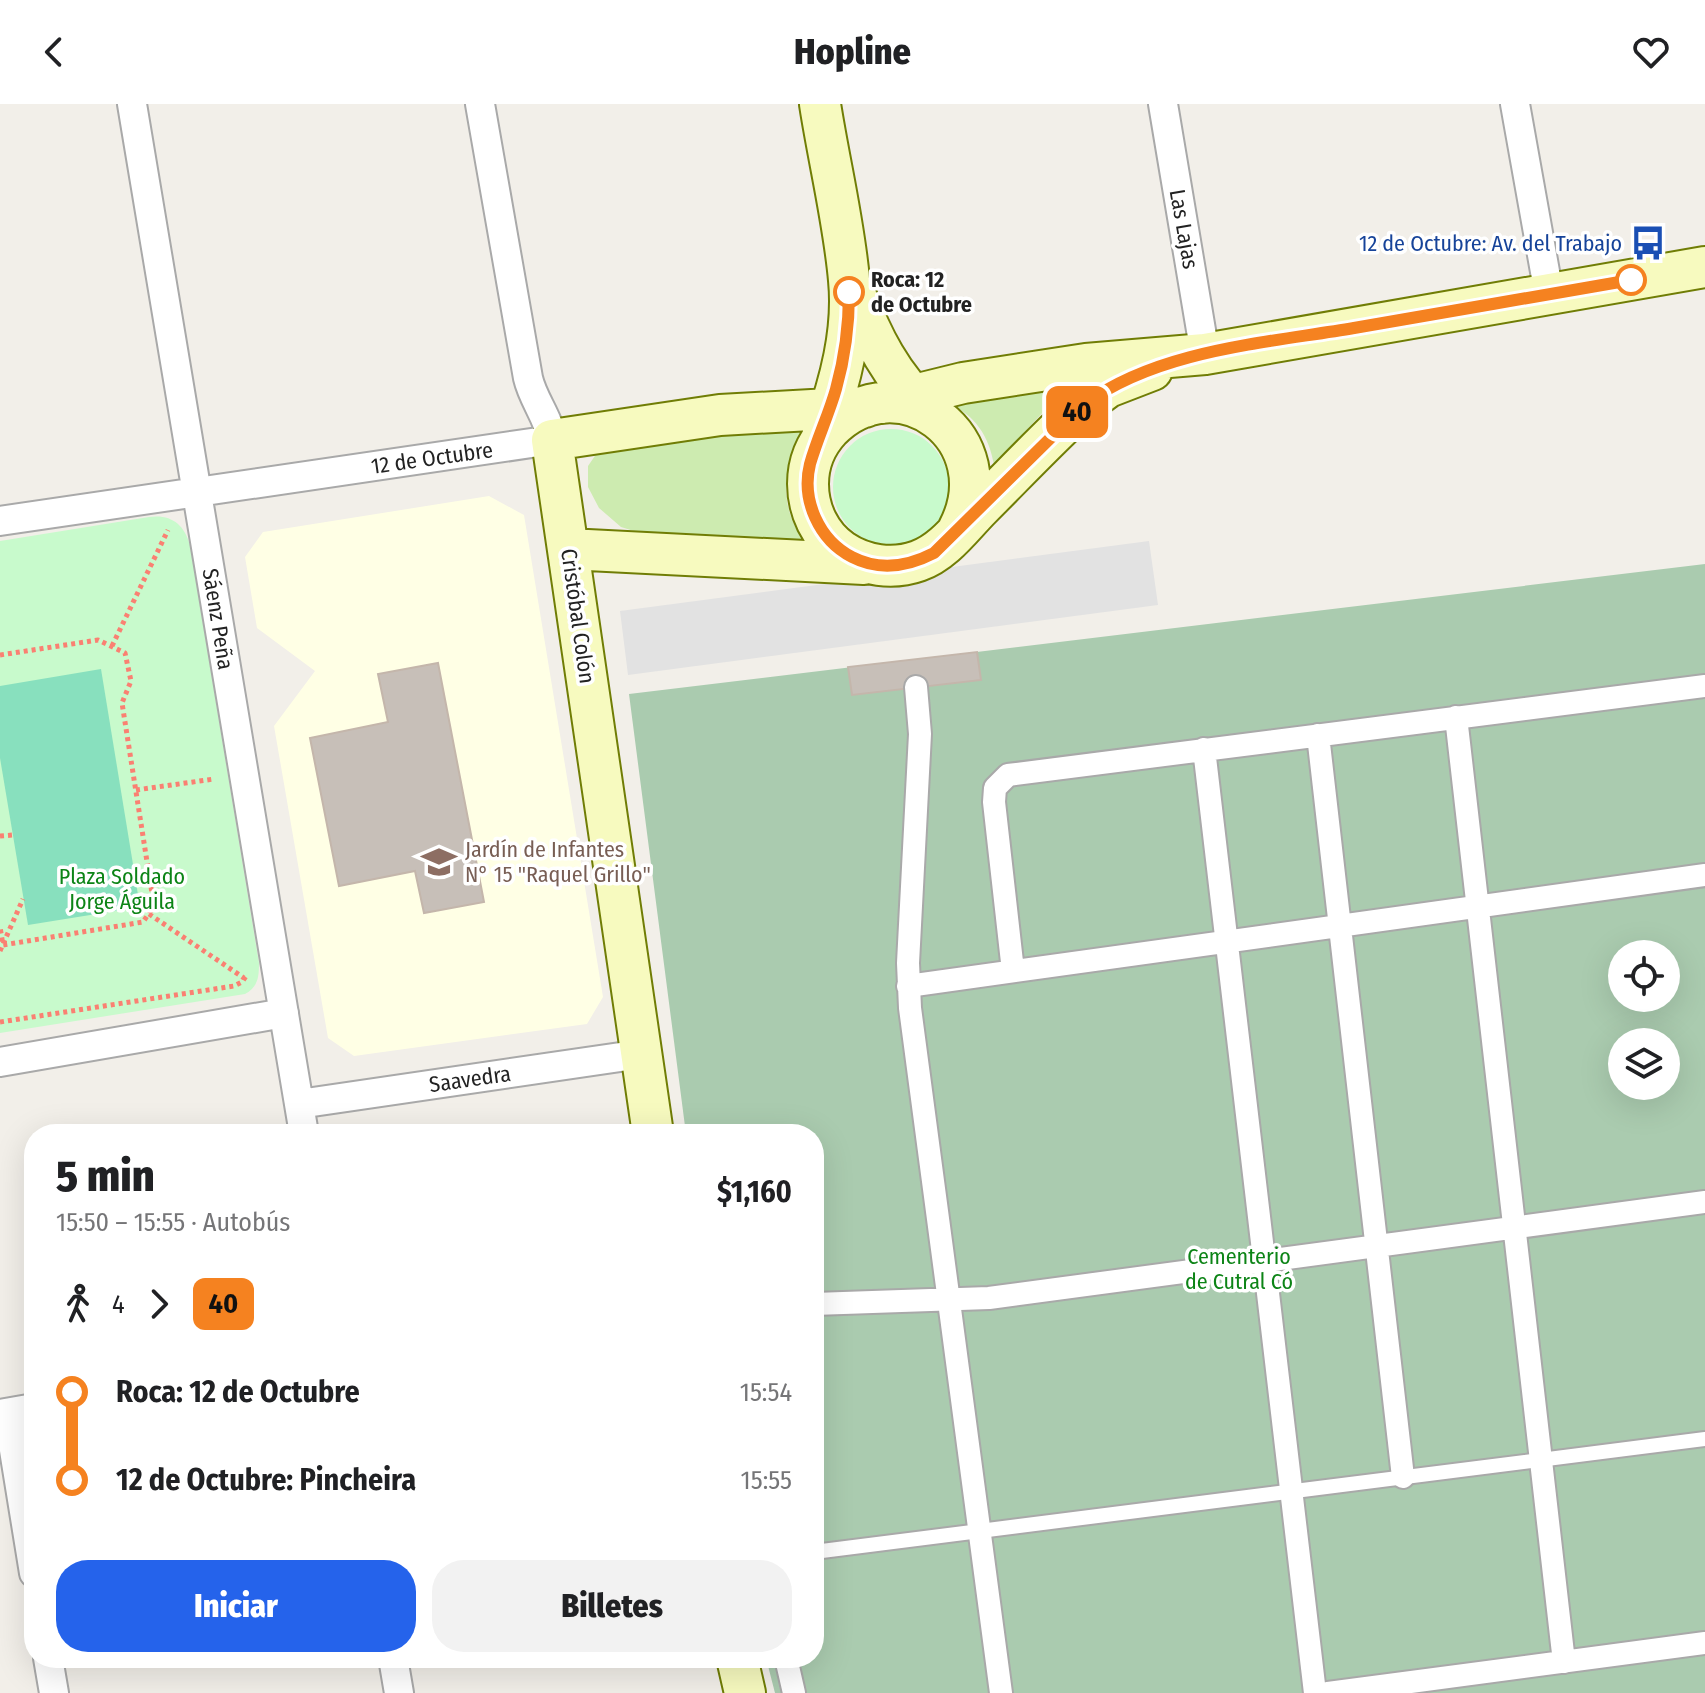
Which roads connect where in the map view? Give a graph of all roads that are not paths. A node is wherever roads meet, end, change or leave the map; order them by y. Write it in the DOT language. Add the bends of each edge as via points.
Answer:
graph roads {
  1 [pos="132,104"];
  2 [pos="480,104"];
  3 [pos="820,104"];
  4 [pos="1163,104"];
  5 [pos="1515,104"];
  6 [pos="1705,267"];
  7 [pos="849,280"];
  8 [pos="1549,294"];
  9 [pos="1205,354"];
  10 [pos="883,406"];
  11 [pos="552,440"];
  12 [pos="197,492"];
  13 [pos="0,521"];
  14 [pos="958,530"];
  15 [pos="568,549"];
  16 [pos="870,564"];
  17 [pos="1705,686"];
  18 [pos="916,687"];
  19 [pos="1456,717"];
  20 [pos="1318,735"];
  21 [pos="1204,749"];
  22 [pos="1705,875"];
  23 [pos="1478,907"];
  24 [pos="1340,926"];
  25 [pos="1227,942"];
  26 [pos="1013,971"];
  27 [pos="908,986"];
  28 [pos="284,1013"];
  29 [pos="641,1054"];
  30 [pos="0,1062"];
  31 [pos="299,1104"];
  32 [pos="302,1124"];
  33 [pos="652,1124"];
  34 [pos="1705,1202"];
  35 [pos="1514,1227"];
  36 [pos="1376,1246"];
  37 [pos="1265,1260"];
  38 [pos="948,1300"];
  39 [pos="824,1304"];
  40 [pos="14,1412"];
  41 [pos="1705,1439"];
  42 [pos="1541,1459"];
  43 [pos="1403,1477"];
  44 [pos="1291,1491"];
  45 [pos="24,1492"];
  46 [pos="979,1531"];
  47 [pos="824,1551"];
  48 [pos="1705,1643"];
  49 [pos="1564,1662"];
  50 [pos="50,1668"];
  51 [pos="395,1668"];
  52 [pos="739,1668"];
  53 [pos="788,1668"];
  54 [pos="54,1693"];
  55 [pos="399,1693"];
  56 [pos="745,1693"];
  57 [pos="794,1693"];
  58 [pos="1001,1693"];
  59 [pos="1315,1693"];
  60 [pos="1328,1693"];
  1 -- 12 [label="street, Sáenz Peña"];
  2 -- 11 [label="street, Cristóbal Colón" via="528,378"];
  3 -- 7 [label="main road"];
  4 -- 9 [label="street, Las Lajas"];
  5 -- 8 [label="street"];
  6 -- 8 [label="main road, 12 de Octubre"];
  7 -- 10 [label="main road" via="881,355"];
  7 -- 10 [label="main road" via="846,346"];
  8 -- 9 [label="main road, 12 de Octubre"];
  9 -- 10 [label="main road, 12 de Octubre" via="1086,364 963,383"];
  9 -- 14 [label="main road, 12 de Octubre" via="1135,375 1096,396"];
  10 -- 11 [label="main road, 12 de Octubre" via="709,417"];
  10 -- 14 [label="main road" via="956,436 969,466 970,499"];
  10 -- 16 [label="main road" via="816,448 808,479 819,526 840,550"];
  11 -- 12 [label="street, 12 de Octubre"];
  11 -- 15 [label="main road, Cristóbal Colón"];
  12 -- 13 [label="street, 12 de Octubre"];
  12 -- 28 [label="street, Sáenz Peña"];
  14 -- 16 [label="main road, 12 de Octubre" via="919,561"];
  15 -- 16 [label="main road, 12 de Octubre"];
  15 -- 29 [label="main road, Cristóbal Colón"];
  17 -- 19 [label="street"];
  18 -- 27 [label="street" via="920,734"];
  19 -- 20 [label="street"];
  19 -- 23 [label="street"];
  20 -- 21 [label="street"];
  20 -- 24 [label="street"];
  21 -- 25 [label="street"];
  21 -- 26 [label="street" via="1014,774 998,783 994,802"];
  22 -- 23 [label="street"];
  23 -- 24 [label="street"];
  23 -- 35 [label="street"];
  24 -- 25 [label="street"];
  24 -- 36 [label="street"];
  25 -- 26 [label="street"];
  25 -- 37 [label="street"];
  26 -- 27 [label="street"];
  27 -- 38 [label="street"];
  28 -- 30 [label="street"];
  28 -- 31 [label="street, Sáenz Peña"];
  29 -- 31 [label="street, Saavedra"];
  29 -- 33 [label="main road, Cristóbal Colón"];
  31 -- 32 [label="street, Sáenz Peña"];
  34 -- 35 [label="street"];
  35 -- 36 [label="street"];
  35 -- 42 [label="street"];
  36 -- 37 [label="street"];
  36 -- 43 [label="street"];
  37 -- 38 [label="street"];
  37 -- 44 [label="street"];
  38 -- 39 [label="street"];
  38 -- 46 [label="street"];
  40 -- 45 [label="street"];
  41 -- 42 [label="lane"];
  42 -- 43 [label="lane"];
  42 -- 49 [label="street"];
  43 -- 44 [label="lane"];
  44 -- 46 [label="lane"];
  44 -- 59 [label="street"];
  46 -- 47 [label="lane"];
  46 -- 58 [label="street"];
  48 -- 49 [label="street"];
  49 -- 60 [label="street"];
  50 -- 54 [label="street"];
  51 -- 55 [label="street"];
  52 -- 56 [label="main road"];
  53 -- 57 [label="street"];
}
